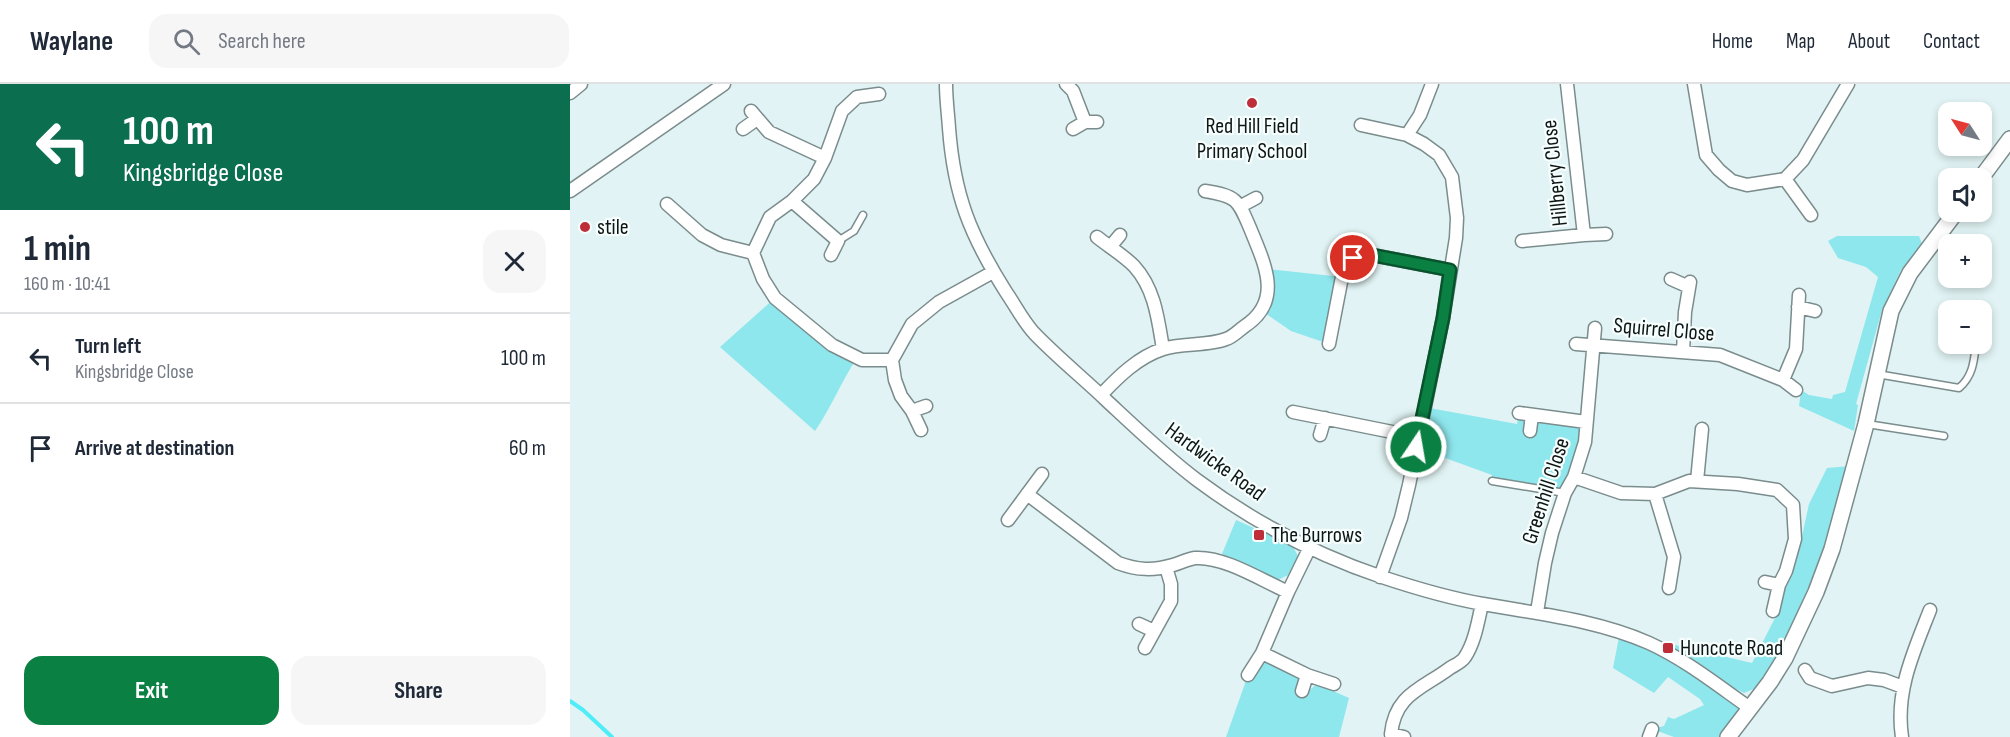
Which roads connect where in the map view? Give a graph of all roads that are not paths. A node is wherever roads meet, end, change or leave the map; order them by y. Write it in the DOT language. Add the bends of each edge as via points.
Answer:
graph roads {
  1 [pos="581,84"];
  2 [pos="724,84"];
  3 [pos="946,84"];
  4 [pos="1066,84"];
  5 [pos="1432,84"];
  6 [pos="1567,84"];
  7 [pos="1694,84"];
  8 [pos="1848,84"];
  9 [pos="866,90"];
  10 [pos="570,93"];
  11 [pos="879,94"];
  12 [pos="1360,125"];
  13 [pos="743,129"];
  14 [pos="1073,129"];
  15 [pos="1407,135"];
  16 [pos="2010,140"];
  17 [pos="825,158"];
  18 [pos="1989,168"];
  19 [pos="1785,179"];
  20 [pos="570,191"];
  21 [pos="1205,191"];
  22 [pos="1256,198"];
  23 [pos="792,201"];
  24 [pos="667,204"];
  25 [pos="1241,206"];
  26 [pos="862,215"];
  27 [pos="1811,215"];
  28 [pos="1948,222"];
  29 [pos="1606,234"];
  30 [pos="1120,235"];
  31 [pos="1584,235"];
  32 [pos="1096,237"];
  33 [pos="838,241"];
  34 [pos="1522,241"];
  35 [pos="1110,247"];
  36 [pos="753,253"];
  37 [pos="831,255"];
  38 [pos="1450,270"];
  39 [pos="993,272"];
  40 [pos="1671,279"];
  41 [pos="1815,311"];
  42 [pos="1595,328"];
  43 [pos="1329,344"];
  44 [pos="1576,344"];
  45 [pos="1593,345"];
  46 [pos="1163,348"];
  47 [pos="1683,352"];
  48 [pos="1974,354"];
  49 [pos="892,360"];
  50 [pos="1877,374"];
  51 [pos="1783,380"];
  52 [pos="1796,390"];
  53 [pos="1101,395"];
  54 [pos="926,406"];
  55 [pos="912,411"];
  56 [pos="1293,412"];
  57 [pos="1324,418"];
  58 [pos="1586,422"];
  59 [pos="1866,424"];
  60 [pos="1702,429"];
  61 [pos="921,430"];
  62 [pos="1530,431"];
  63 [pos="1320,435"];
  64 [pos="1944,436"];
  65 [pos="1417,437"];
  66 [pos="1042,474"];
  67 [pos="1574,477"];
  68 [pos="1492,481"];
  69 [pos="1697,481"];
  70 [pos="1565,493"];
  71 [pos="1027,494"];
  72 [pos="1655,494"];
  73 [pos="1008,520"];
  74 [pos="1310,547"];
  75 [pos="1166,567"];
  76 [pos="1380,577"];
  77 [pos="1765,582"];
  78 [pos="1779,585"];
  79 [pos="1669,588"];
  80 [pos="1288,592"];
  81 [pos="1482,604"];
  82 [pos="1930,610"];
  83 [pos="1773,611"];
  84 [pos="1537,612"];
  85 [pos="1139,624"];
  86 [pos="1154,630"];
  87 [pos="1145,648"];
  88 [pos="1262,652"];
  89 [pos="1805,670"];
  90 [pos="1248,675"];
  91 [pos="1307,675"];
  92 [pos="1334,684"];
  93 [pos="1903,687"];
  94 [pos="1302,691"];
  95 [pos="1750,708"];
  96 [pos="1391,735"];
  97 [pos="1404,737"];
  98 [pos="1728,737"];
  99 [pos="1902,737"];
  1 -- 10 [label="street"];
  2 -- 20 [label="street"];
  3 -- 39 [label="street, Hardwicke Road" via="956,186 967,221"];
  4 -- 14 [label="street" via="1088,119"];
  5 -- 15 [label="street"];
  6 -- 31 [label="street, Hillberry Close"];
  7 -- 19 [label="street" via="1706,155 1719,170 1732,181 1747,185"];
  8 -- 19 [label="street" via="1803,160"];
  9 -- 11 [label="street"];
  9 -- 17 [label="street" via="842,111"];
  12 -- 15 [label="street"];
  13 -- 17 [label="street" via="754,115 769,132"];
  15 -- 38 [label="street" via="1438,155 1452,177 1457,218"];
  16 -- 18 [label="street"];
  17 -- 23 [label="street" via="814,179"];
  19 -- 27 [label="street"];
  21 -- 25 [label="street" via="1225,194"];
  22 -- 25 [label="street"];
  23 -- 33 [label="street"];
  23 -- 36 [label="street" via="771,217"];
  24 -- 36 [label="street" via="702,235 721,245"];
  25 -- 46 [label="street" via="1267,269 1268,297 1262,311 1226,339"];
  26 -- 33 [label="lane" via="854,231"];
  28 -- 50 [label="street" via="1910,273 1891,311"];
  29 -- 31 [label="street"];
  30 -- 35 [label="street"];
  31 -- 34 [label="street, Hillberry Close"];
  32 -- 35 [label="street"];
  33 -- 37 [label="street"];
  35 -- 46 [label="street" via="1134,266 1149,288"];
  36 -- 49 [label="street" via="775,298 832,345 862,360"];
  38 -- 43 [label="street" via="1367,254 1353,258 1342,277"];
  38 -- 65 [label="street"];
  39 -- 49 [label="street" via="939,302 912,324"];
  39 -- 53 [label="street, Hardwicke Road" via="1032,331"];
  40 -- 47 [label="street" via="1690,285"];
  41 -- 51 [label="street" via="1798,301 1796,349"];
  42 -- 45 [label="street, Greenhill Close"];
  44 -- 45 [label="street, Squirrel Close"];
  45 -- 47 [label="street, Squirrel Close"];
  45 -- 58 [label="street, Greenhill Close"];
  46 -- 53 [label="street" via="1137,361"];
  47 -- 51 [label="street, Squirrel Close" via="1720,355"];
  48 -- 50 [label="lane" via="1967,381 1959,388"];
  49 -- 55 [label="street" via="901,396"];
  50 -- 59 [label="street"];
  51 -- 52 [label="street, Squirrel Close"];
  53 -- 74 [label="street, Hardwicke Road" via="1196,480"];
  54 -- 55 [label="street"];
  55 -- 61 [label="street"];
  56 -- 57 [label="street"];
  57 -- 63 [label="street"];
  57 -- 65 [label="street"];
  58 -- 62 [label="street" via="1526,414"];
  58 -- 67 [label="street, Greenhill Close" via="1585,442"];
  59 -- 64 [label="lane"];
  59 -- 95 [label="street" via="1832,549 1816,592 1785,658"];
  60 -- 69 [label="street"];
  65 -- 76 [label="street" via="1401,518"];
  66 -- 71 [label="street"];
  67 -- 70 [label="street, Greenhill Close"];
  67 -- 72 [label="street" via="1621,493"];
  68 -- 70 [label="lane"];
  69 -- 72 [label="street"];
  69 -- 78 [label="street" via="1777,490 1793,505 1795,539"];
  70 -- 84 [label="street, Greenhill Close" via="1545,563"];
  71 -- 73 [label="street"];
  71 -- 75 [label="street" via="1118,563 1134,569"];
  72 -- 79 [label="street" via="1674,557"];
  74 -- 76 [label="street, Hardwicke Road"];
  74 -- 80 [label="street"];
  75 -- 80 [label="street" via="1194,558 1218,560"];
  75 -- 86 [label="street" via="1171,601"];
  76 -- 81 [label="street, Hardwicke Road"];
  77 -- 78 [label="street"];
  78 -- 83 [label="street"];
  80 -- 88 [label="street"];
  81 -- 84 [label="street, Hardwicke Road"];
  81 -- 96 [label="street" via="1464,658 1400,704"];
  82 -- 93 [label="street"];
  84 -- 95 [label="street, Hardwicke Road" via="1648,642 1683,660"];
  85 -- 86 [label="street"];
  86 -- 87 [label="street"];
  88 -- 90 [label="street"];
  88 -- 91 [label="street"];
  89 -- 93 [label="street" via="1809,678 1832,686 1868,678"];
  91 -- 92 [label="street"];
  91 -- 94 [label="street"];
  93 -- 99 [label="street"];
  95 -- 98 [label="street"];
  96 -- 97 [label="street"];
}
